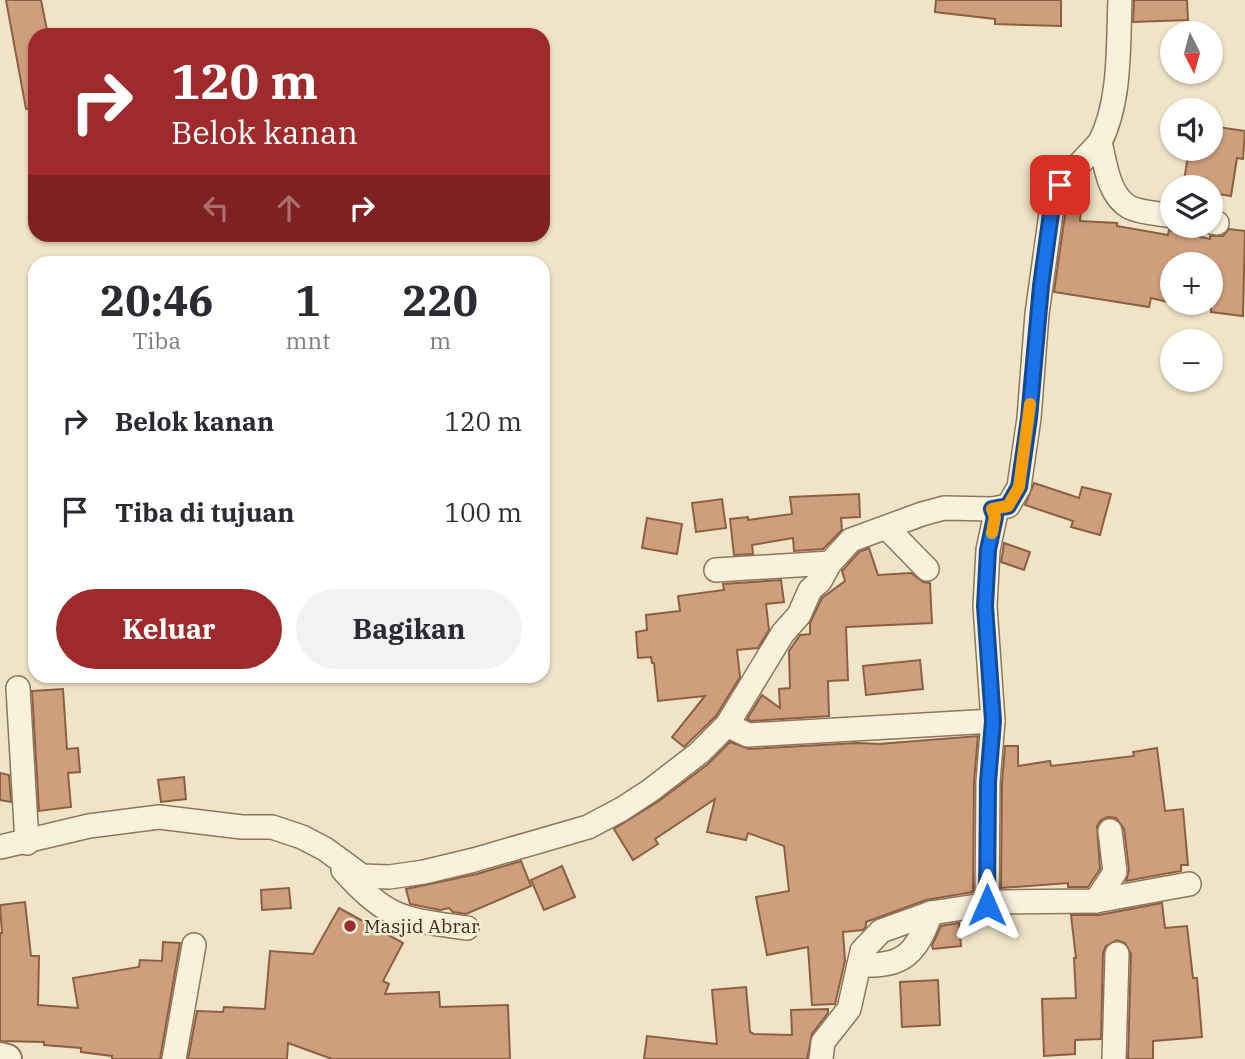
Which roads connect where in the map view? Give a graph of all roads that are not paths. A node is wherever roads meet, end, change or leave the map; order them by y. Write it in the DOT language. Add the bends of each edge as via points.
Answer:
graph roads {
  1 [pos="1120,0"];
  2 [pos="1100,142"];
  3 [pos="1160,214"];
  4 [pos="992,509"];
  5 [pos="887,528"];
  6 [pos="830,563"];
  7 [pos="927,569"];
  8 [pos="716,570"];
  9 [pos="18,688"];
  10 [pos="993,721"];
  11 [pos="727,725"];
  12 [pos="1111,831"];
  13 [pos="27,843"];
  14 [pos="0,847"];
  15 [pos="324,849"];
  16 [pos="1189,884"];
  17 [pos="1096,901"];
  18 [pos="987,905"];
  19 [pos="931,913"];
  20 [pos="467,928"];
  21 [pos="194,946"];
  22 [pos="1117,954"];
  23 [pos="859,965"];
  24 [pos="0,1057"];
  25 [pos="7,1059"];
  26 [pos="174,1059"];
  27 [pos="821,1059"];
  28 [pos="1114,1059"];
  1 -- 2 [label="street" via="1116,77"];
  2 -- 3 [label="street" via="1121,201 1130,208"];
  2 -- 4 [label="street" via="1060,185 1052,206 1019,487 1008,506"];
  4 -- 5 [label="street" via="944,508"];
  4 -- 10 [label="street" via="995,517 985,606"];
  5 -- 6 [label="street" via="851,540"];
  5 -- 7 [label="street"];
  6 -- 8 [label="street"];
  6 -- 11 [label="street"];
  9 -- 13 [label="street"];
  10 -- 11 [label="street" via="748,735"];
  10 -- 18 [label="street"];
  11 -- 15 [label="street" via="651,790 588,827 461,863 389,877 362,876"];
  12 -- 17 [label="street" via="1115,872"];
  13 -- 14 [label="street"];
  13 -- 15 [label="street" via="89,827 159,817 272,827"];
  15 -- 20 [label="street" via="383,909 407,919"];
  16 -- 17 [label="street"];
  17 -- 18 [label="street"];
  18 -- 19 [label="street"];
  19 -- 23 [label="street" via="881,931 862,951"];
  19 -- 23 [label="street" via="921,941 910,953 886,964"];
  21 -- 26 [label="street"];
  22 -- 28 [label="street"];
  23 -- 27 [label="street" via="849,1009 823,1042"];
  24 -- 25 [label="street"];
}
